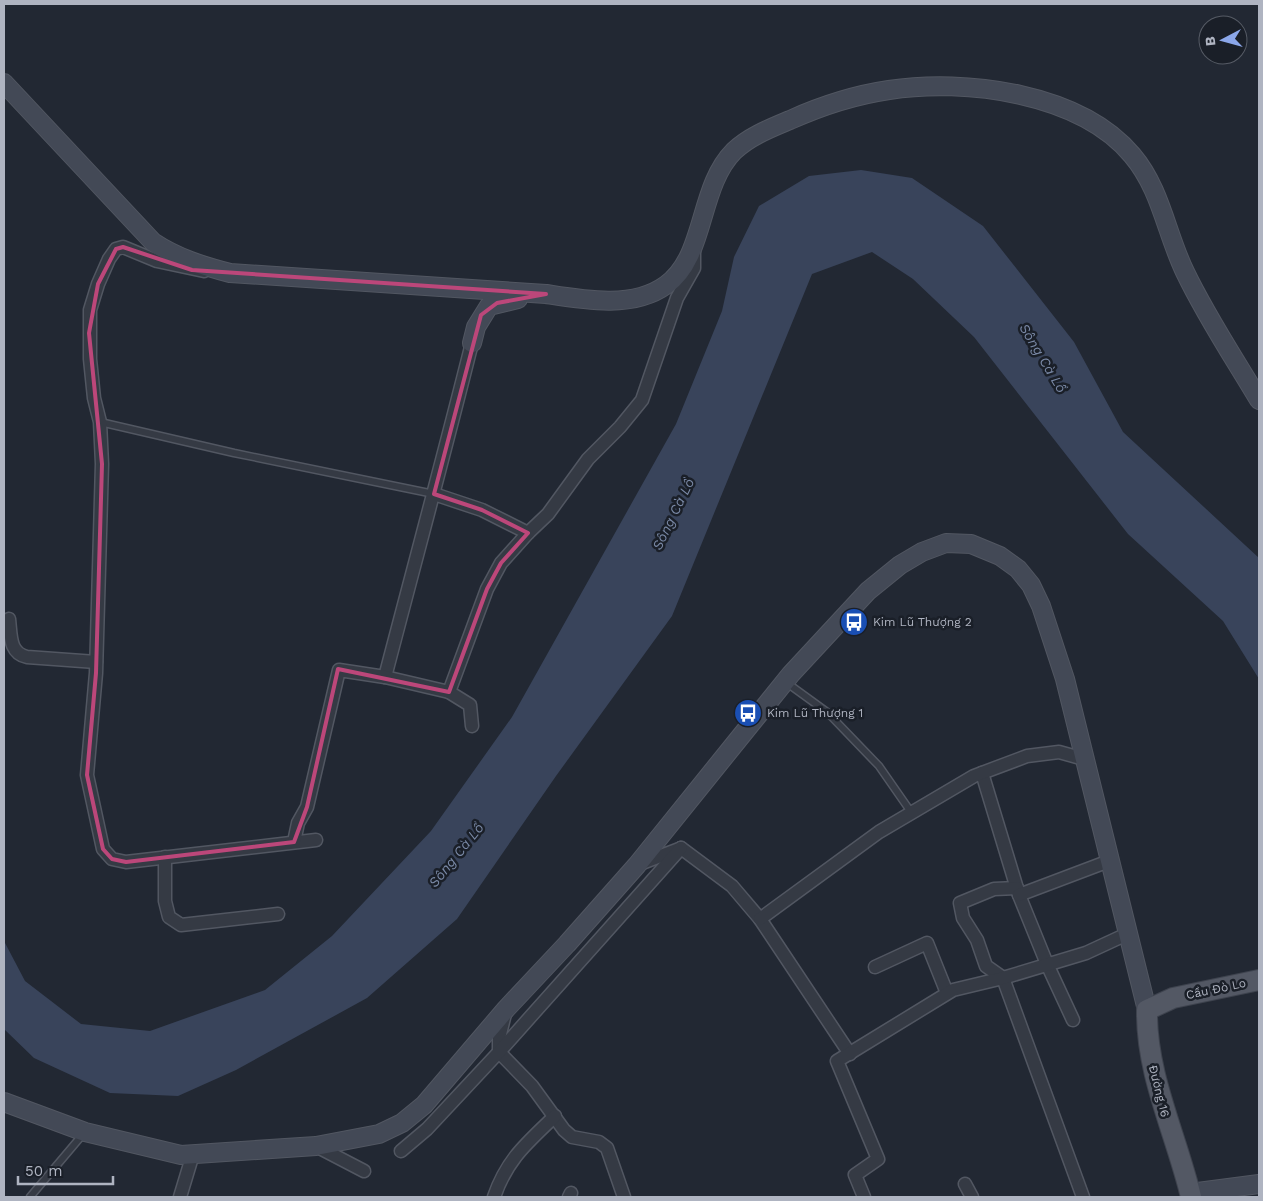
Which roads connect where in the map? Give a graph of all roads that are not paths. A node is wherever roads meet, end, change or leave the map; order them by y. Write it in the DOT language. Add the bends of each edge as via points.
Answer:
graph roads {
  1 [pos="4,83"];
  2 [pos="694,242"];
  3 [pos="230,273"];
  4 [pos="546,294"];
  5 [pos="472,344"];
  6 [pos="1259,400"];
  7 [pos="100,422"];
  8 [pos="434,494"];
  9 [pos="528,533"];
  10 [pos="9,619"];
  11 [pos="96,662"];
  12 [pos="385,677"];
  13 [pos="785,682"];
  14 [pos="449,692"];
  15 [pos="472,726"];
  16 [pos="1084,759"];
  17 [pos="982,773"];
  18 [pos="911,812"];
  19 [pos="316,840"];
  20 [pos="294,842"];
  21 [pos="682,848"];
  22 [pos="165,858"];
  23 [pos="1110,861"];
  24 [pos="637,865"];
  25 [pos="1018,892"];
  26 [pos="278,914"];
  27 [pos="760,919"];
  28 [pos="1127,934"];
  29 [pos="1047,964"];
  30 [pos="875,967"];
  31 [pos="1003,978"];
  32 [pos="1259,980"];
  33 [pos="947,993"];
  34 [pos="506,1009"];
  35 [pos="1147,1010"];
  36 [pos="1073,1020"];
  37 [pos="499,1052"];
  38 [pos="850,1054"];
  39 [pos="4,1102"];
  40 [pos="555,1116"];
  41 [pos="85,1132"];
  42 [pos="316,1146"];
  43 [pos="401,1152"];
  44 [pos="193,1154"];
  45 [pos="364,1171"];
  46 [pos="965,1184"];
  47 [pos="1259,1184"];
  48 [pos="1190,1195"];
  49 [pos="30,1197"];
  50 [pos="180,1197"];
  51 [pos="494,1197"];
  52 [pos="624,1197"];
  53 [pos="864,1197"];
  54 [pos="972,1197"];
  55 [pos="1083,1197"];
  1 -- 3 [label="street" via="153,242 169,253"];
  2 -- 4 [label="street" via="679,273 651,294 626,300"];
  2 -- 6 [label="street" via="720,168 735,150 761,132 801,115 839,101 920,87 958,86 1034,99 1083,116 1118,140 1133,157 1149,180 1184,271"];
  2 -- 9 [label="street" via="694,268 674,305 642,400 588,459 548,514"];
  3 -- 4 [label="street"];
  3 -- 7 [label="street" via="192,270 157,261 123,247 116,249 109,258 90,310 90,359"];
  4 -- 5 [label="street" via="489,306 476,327"];
  5 -- 8 [label="street"];
  7 -- 8 [label="lane"];
  7 -- 11 [label="street" via="100,578"];
  8 -- 9 [label="street" via="482,510"];
  8 -- 12 [label="street"];
  9 -- 14 [label="street" via="501,563 487,589"];
  10 -- 11 [label="street" via="17,654"];
  11 -- 22 [label="street" via="87,775 103,849 112,859 126,862"];
  12 -- 14 [label="street"];
  12 -- 20 [label="street" via="343,670 337,673 307,807 298,823"];
  13 -- 16 [label="street" via="868,591 900,565 922,552 946,544 971,544 1000,556 1018,568 1031,585 1065,679"];
  13 -- 18 [label="lane" via="827,712 866,752"];
  13 -- 24 [label="street"];
  14 -- 15 [label="street" via="470,705"];
  16 -- 17 [label="street" via="1059,752 1027,756"];
  16 -- 23 [label="street"];
  17 -- 18 [label="street"];
  17 -- 25 [label="street"];
  18 -- 27 [label="street"];
  19 -- 20 [label="street"];
  20 -- 22 [label="street"];
  21 -- 24 [label="street"];
  21 -- 27 [label="street" via="732,886"];
  21 -- 37 [label="street"];
  22 -- 26 [label="street" via="164,901 169,918 181,925"];
  23 -- 25 [label="street"];
  23 -- 28 [label="street"];
  24 -- 34 [label="street"];
  25 -- 29 [label="street"];
  25 -- 31 [label="street" via="994,889 960,903 963,918 977,940 986,966"];
  27 -- 38 [label="street"];
  28 -- 29 [label="street" via="1086,953"];
  28 -- 35 [label="street"];
  29 -- 31 [label="street"];
  29 -- 36 [label="street"];
  30 -- 33 [label="street" via="928,943"];
  31 -- 33 [label="street"];
  31 -- 55 [label="street"];
  32 -- 35 [label="main road, Cầu Đò Lo" via="1173,998"];
  33 -- 38 [label="street"];
  34 -- 37 [label="street"];
  34 -- 42 [label="street" via="424,1105 402,1124 379,1134"];
  35 -- 48 [label="main road, Đường 16" via="1146,1038 1164,1112"];
  37 -- 40 [label="street"];
  37 -- 43 [label="street"];
  38 -- 53 [label="street" via="837,1060 878,1159 855,1175"];
  39 -- 41 [label="street"];
  40 -- 51 [label="street" via="521,1149 502,1175"];
  40 -- 52 [label="street" via="572,1137 599,1142 607,1148"];
  41 -- 44 [label="street" via="181,1155"];
  41 -- 49 [label="lane"];
  42 -- 44 [label="street"];
  42 -- 45 [label="street"];
  44 -- 50 [label="street"];
  46 -- 54 [label="street"];
  47 -- 48 [label="street"];
}
